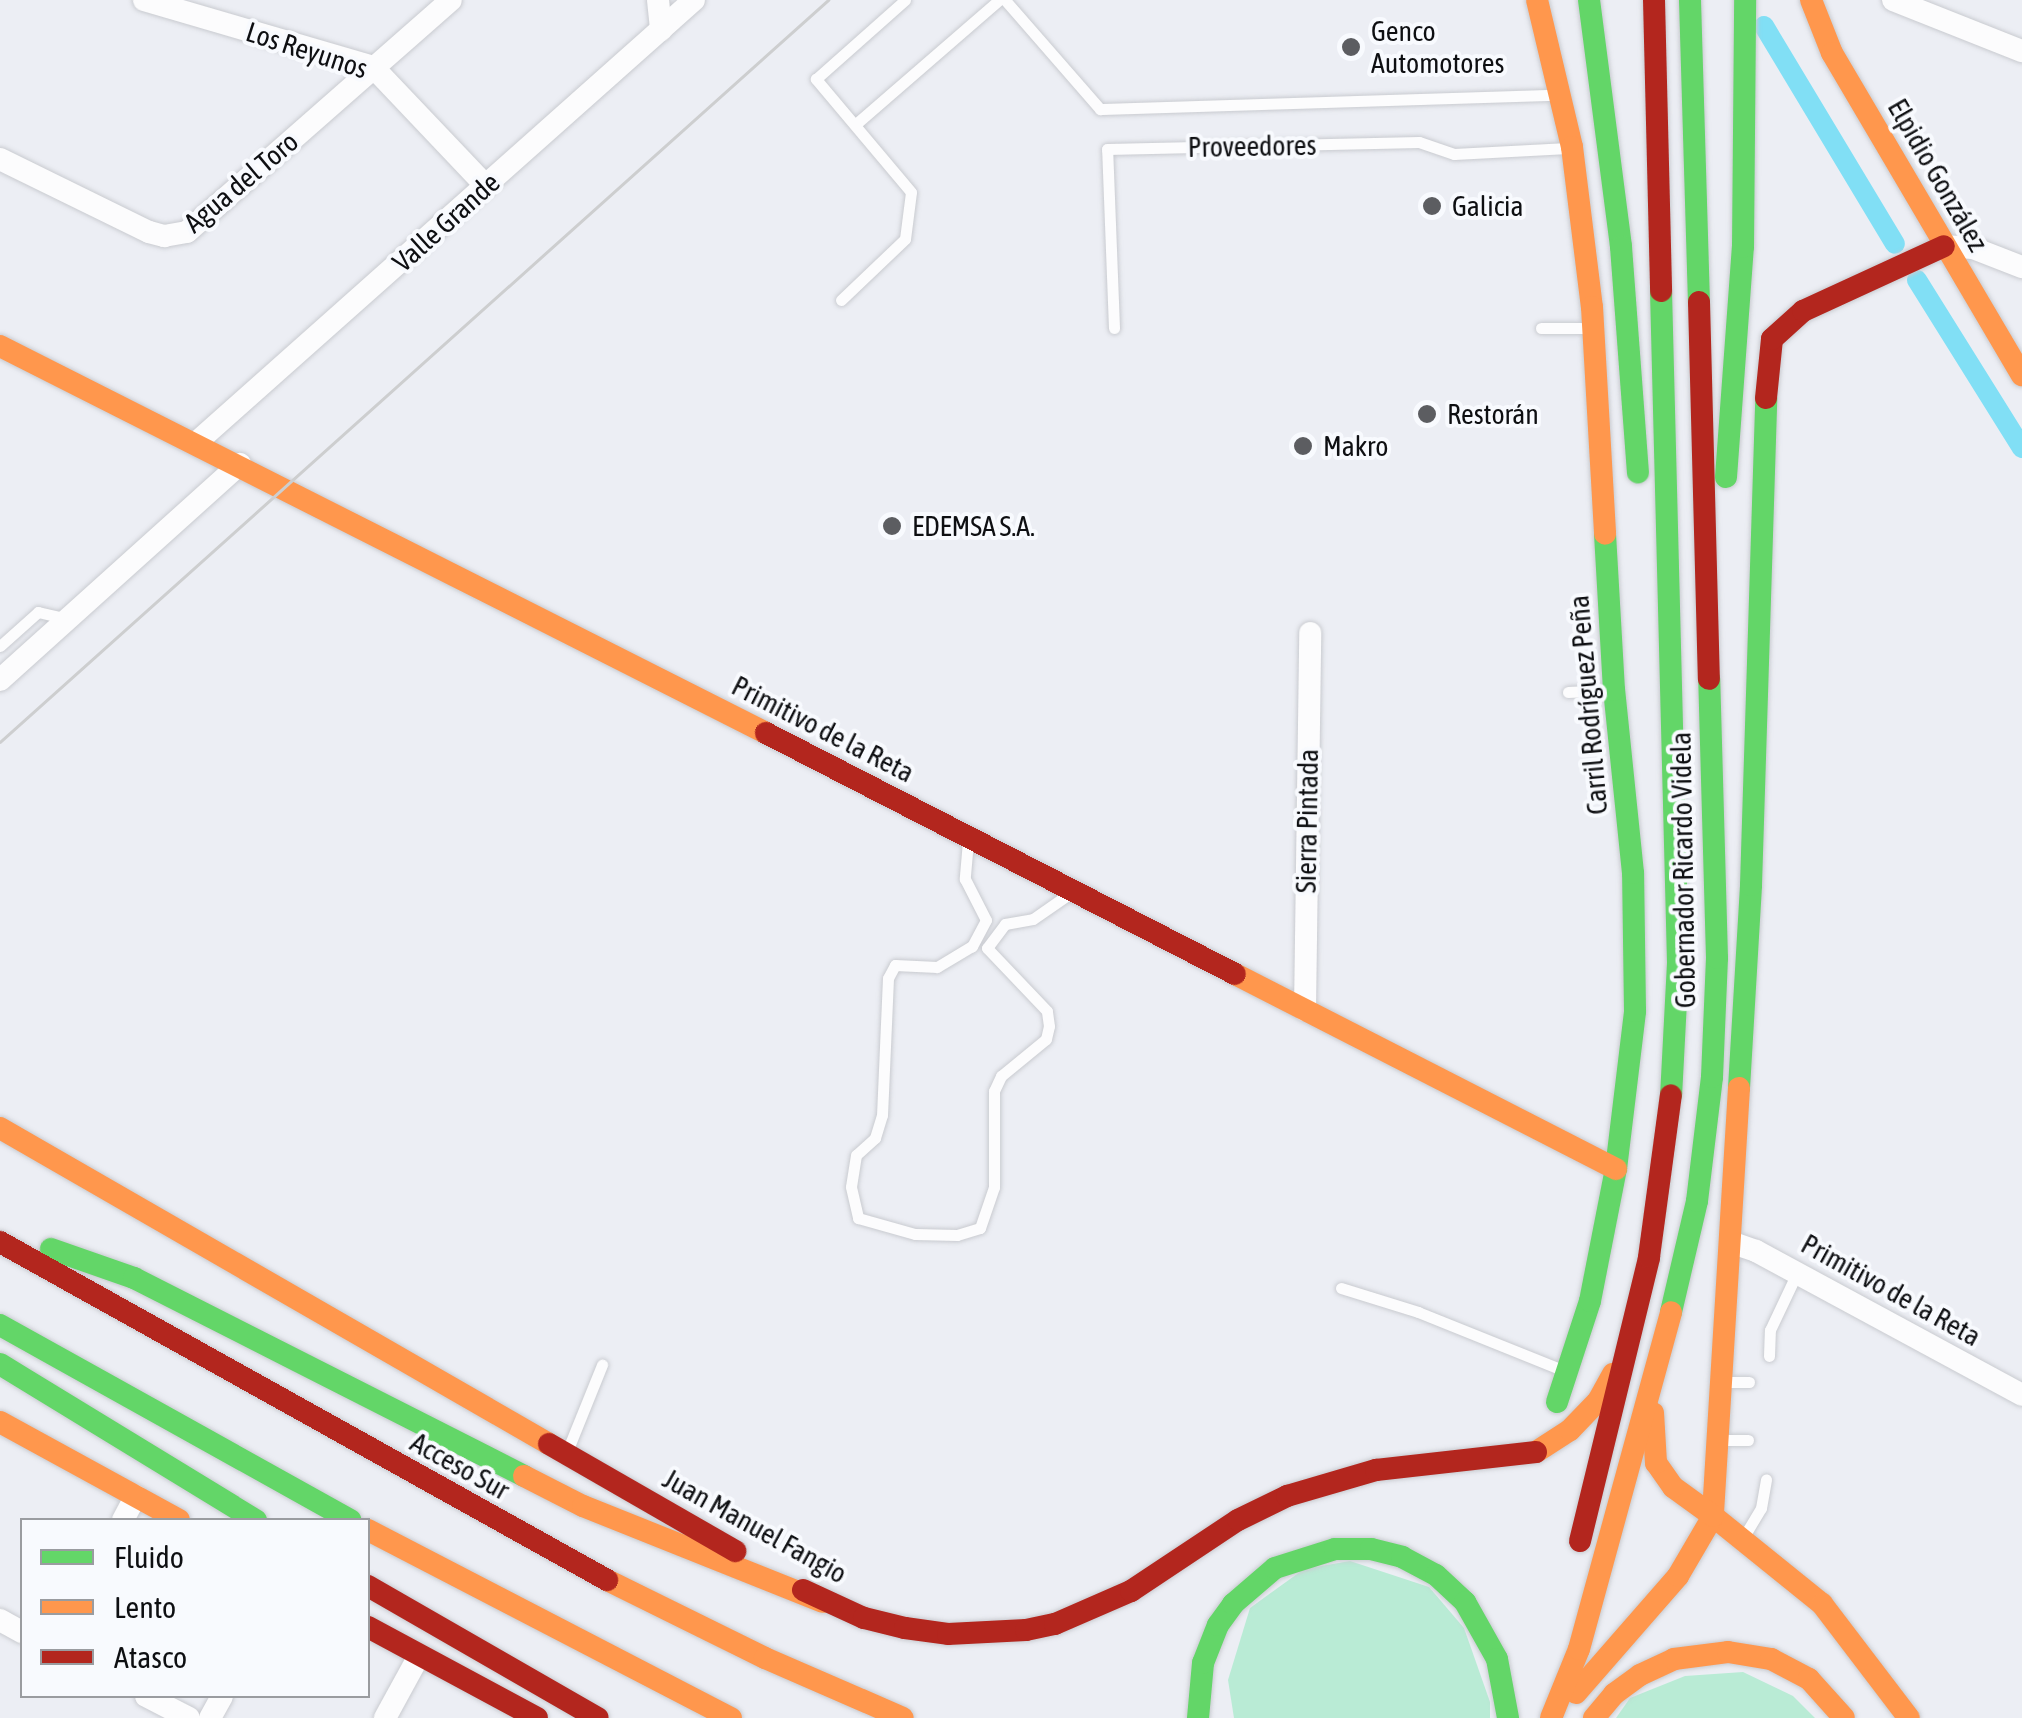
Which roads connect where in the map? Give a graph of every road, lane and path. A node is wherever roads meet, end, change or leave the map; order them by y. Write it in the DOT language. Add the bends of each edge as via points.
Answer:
graph roads {
  1 [pos="144,0"];
  2 [pos="451,0"];
  3 [pos="658,0"];
  4 [pos="694,0"];
  5 [pos="905,0"];
  6 [pos="1002,0"];
  7 [pos="1537,0"];
  8 [pos="1589,0"];
  9 [pos="1654,0"];
  10 [pos="1690,0"];
  11 [pos="1745,0"];
  12 [pos="1811,0"];
  13 [pos="1892,0"];
  14 [pos="660,30"];
  15 [pos="2022,51"];
  16 [pos="372,67"];
  17 [pos="1562,95"];
  18 [pos="857,123"];
  19 [pos="1572,147"];
  20 [pos="0,159"];
  21 [pos="486,186"];
  22 [pos="1944,246"];
  23 [pos="2022,267"];
  24 [pos="841,300"];
  25 [pos="1114,328"];
  26 [pos="1541,328"];
  27 [pos="1593,328"];
  28 [pos="0,346"];
  29 [pos="2022,376"];
  30 [pos="197,442"];
  31 [pos="240,464"];
  32 [pos="65,618"];
  33 [pos="1310,634"];
  34 [pos="0,646"];
  35 [pos="0,680"];
  36 [pos="1614,690"];
  37 [pos="1568,692"];
  38 [pos="1709,692"];
  39 [pos="1668,693"];
  40 [pos="968,837"];
  41 [pos="1074,891"];
  42 [pos="1305,1010"];
  43 [pos="0,1128"];
  44 [pos="1616,1169"];
  45 [pos="0,1232"];
  46 [pos="0,1242"];
  47 [pos="1730,1242"];
  48 [pos="1797,1273"];
  49 [pos="1341,1288"];
  50 [pos="0,1325"];
  51 [pos="1629,1343"];
  52 [pos="1661,1354"];
  53 [pos="1769,1356"];
  54 [pos="0,1364"];
  55 [pos="602,1365"];
  56 [pos="1568,1372"];
  57 [pos="1720,1382"];
  58 [pos="1749,1382"];
  59 [pos="2022,1395"];
  60 [pos="1557,1402"];
  61 [pos="0,1422"];
  62 [pos="1718,1440"];
  63 [pos="1748,1440"];
  64 [pos="566,1453"];
  65 [pos="1766,1479"];
  66 [pos="136,1496"];
  67 [pos="1712,1516"];
  68 [pos="124,1518"];
  69 [pos="176,1518"];
  70 [pos="253,1518"];
  71 [pos="346,1518"];
  72 [pos="370,1531"];
  73 [pos="1743,1538"];
  74 [pos="1572,1570"];
  75 [pos="370,1587"];
  76 [pos="823,1602"];
  77 [pos="370,1627"];
  78 [pos="1553,1646"];
  79 [pos="419,1656"];
  80 [pos="150,1698"];
  81 [pos="189,1718"];
  82 [pos="385,1718"];
  83 [pos="538,1718"];
  84 [pos="598,1718"];
  85 [pos="731,1718"];
  86 [pos="903,1718"];
  87 [pos="1198,1718"];
  88 [pos="1508,1718"];
  89 [pos="1552,1718"];
  90 [pos="1594,1718"];
  91 [pos="1844,1718"];
  92 [pos="1910,1718"];
  1 -- 16 [label="street, Los Reyunos"];
  2 -- 16 [label="street, Agua del Toro"];
  3 -- 14 [label="street"];
  4 -- 14 [label="street, Valle Grande"];
  5 -- 18 [label="lane" via="816,78"];
  6 -- 17 [label="lane" via="1100,110"];
  6 -- 18 [label="lane"];
  7 -- 17 [label="main road, Carril Rodríguez Peña"];
  8 -- 39 [label="main road"];
  9 -- 39 [label="main road, Gobernador Ricardo Videla"];
  10 -- 38 [label="main road, Gobernador Ricardo Videla"];
  11 -- 38 [label="main road" via="1743,248"];
  12 -- 22 [label="main road, Elpidio González" via="1832,53"];
  13 -- 15 [label="street"];
  14 -- 21 [label="street, Valle Grande"];
  16 -- 20 [label="street, Agua del Toro" via="199,224 174,236 149,232"];
  16 -- 21 [label="street, Los Reyunos"];
  17 -- 19 [label="main road, Carril Rodríguez Peña"];
  18 -- 24 [label="lane" via="911,192 905,239"];
  19 -- 25 [label="lane, Proveedores" via="1454,154 1419,142 1107,150"];
  19 -- 27 [label="main road, Carril Rodríguez Peña"];
  21 -- 30 [label="street, Valle Grande"];
  22 -- 23 [label="street" via="1973,248"];
  22 -- 29 [label="main road, Elpidio González"];
  22 -- 47 [label="main road" via="1785,323 1772,339"];
  26 -- 27 [label="lane"];
  27 -- 36 [label="main road, Carril Rodríguez Peña"];
  28 -- 30 [label="main road, Primitivo de la Reta"];
  30 -- 31 [label="main road, Primitivo de la Reta"];
  31 -- 32 [label="street"];
  31 -- 40 [label="main road, Primitivo de la Reta"];
  32 -- 34 [label="lane" via="38,612"];
  32 -- 35 [label="street"];
  33 -- 42 [label="street, Sierra Pintada"];
  36 -- 37 [label="lane"];
  36 -- 44 [label="main road, Carril Rodríguez Peña" via="1633,872 1635,1011"];
  38 -- 52 [label="main road, Gobernador Ricardo Videla" via="1714,1047 1697,1201"];
  39 -- 51 [label="main road, Gobernador Ricardo Videla" via="1678,963 1674,1074 1661,1190"];
  40 -- 41 [label="main road, Primitivo de la Reta"];
  40 -- 41 [label="lane" via="965,879 986,920 972,946 937,968 894,965 888,978 882,1115 875,1138 856,1155 851,1187 858,1218 914,1234 980,1228 994,1187 994,1091 1001,1076 1046,1039 1049,1026 1047,1011 987,948 1005,924 1032,919"];
  41 -- 42 [label="main road, Primitivo de la Reta"];
  42 -- 44 [label="main road, Primitivo de la Reta"];
  43 -- 64 [label="main road, Juan Manuel Fangio"];
  44 -- 56 [label="main road, Carril Rodríguez Peña" via="1590,1301"];
  45 -- 76 [label="main road" via="134,1278 583,1506"];
  46 -- 86 [label="main road, Acceso Sur" via="588,1570"];
  47 -- 48 [label="street, Primitivo de la Reta"];
  47 -- 57 [label="main road"];
  48 -- 53 [label="lane" via="1770,1330"];
  48 -- 59 [label="street, Primitivo de la Reta"];
  49 -- 56 [label="lane"];
  50 -- 71 [label="main road"];
  51 -- 74 [label="main road, Gobernador Ricardo Videla"];
  51 -- 76 [label="main road, Juan Manuel Fangio" via="1598,1401 1536,1452 1390,1468 1287,1496 1131,1591 1055,1624 992,1635 934,1632"];
  52 -- 67 [label="main road" via="1650,1428 1656,1463 1672,1487"];
  52 -- 89 [label="main road, Gobernador Ricardo Videla" via="1579,1649"];
  54 -- 70 [label="main road"];
  55 -- 64 [label="lane"];
  56 -- 60 [label="main road, Carril Rodríguez Peña"];
  57 -- 58 [label="lane"];
  57 -- 62 [label="main road"];
  61 -- 66 [label="main road"];
  62 -- 63 [label="lane"];
  62 -- 67 [label="main road"];
  64 -- 76 [label="main road, Juan Manuel Fangio"];
  65 -- 73 [label="lane" via="1761,1508"];
  66 -- 68 [label="street"];
  66 -- 69 [label="main road"];
  67 -- 73 [label="main road"];
  67 -- 89 [label="main road" via="1678,1576"];
  72 -- 85 [label="main road"];
  73 -- 92 [label="main road" via="1822,1604"];
  75 -- 84 [label="main road"];
  77 -- 79 [label="main road"];
  78 -- 89 [label="main road"];
  79 -- 82 [label="street"];
  79 -- 83 [label="main road"];
  80 -- 81 [label="street"];
  87 -- 88 [label="main road" via="1203,1663 1232,1604 1276,1568 1336,1549 1402,1556 1466,1602 1497,1659"];
  90 -- 91 [label="main road" via="1640,1675 1674,1659 1728,1652 1771,1659 1809,1679"];
}
